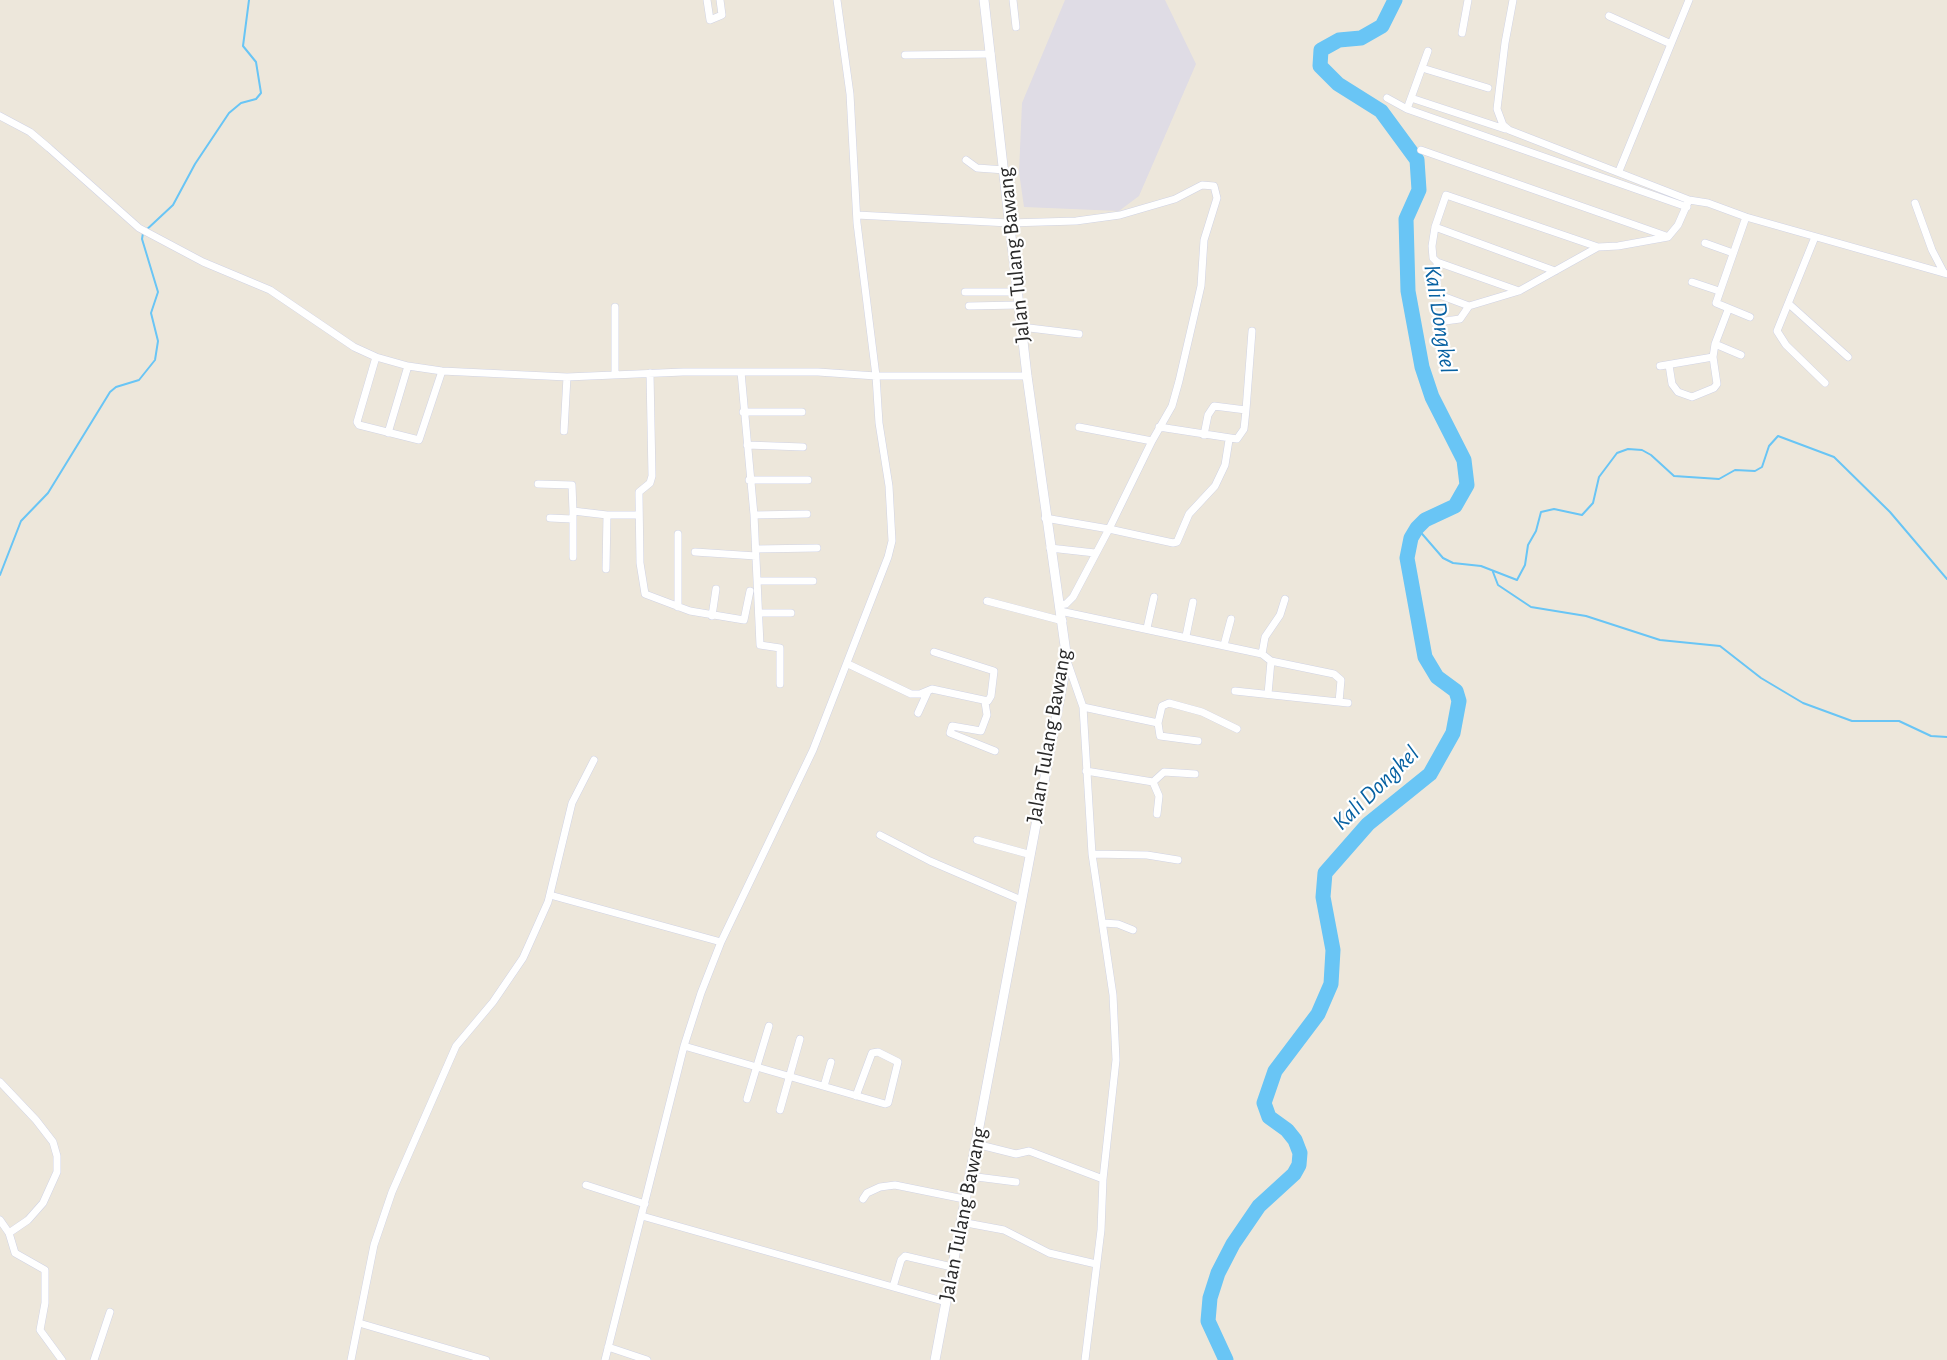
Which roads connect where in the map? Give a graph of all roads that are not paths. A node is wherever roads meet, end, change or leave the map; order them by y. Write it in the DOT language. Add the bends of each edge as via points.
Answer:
graph roads {
  1 [pos="707,0"];
  2 [pos="720,0"];
  3 [pos="837,0"];
  4 [pos="984,0"];
  5 [pos="1013,0"];
  6 [pos="1468,0"];
  7 [pos="1513,0"];
  8 [pos="1689,0"];
  9 [pos="1609,15"];
  10 [pos="1016,27"];
  11 [pos="1462,33"];
  12 [pos="1671,44"];
  13 [pos="1428,51"];
  14 [pos="991,54"];
  15 [pos="905,55"];
  16 [pos="1422,68"];
  17 [pos="1488,88"];
  18 [pos="1387,98"];
  19 [pos="1411,98"];
  20 [pos="1407,109"];
  21 [pos="0,116"];
  22 [pos="1509,130"];
  23 [pos="1422,150"];
  24 [pos="966,160"];
  25 [pos="1005,170"];
  26 [pos="1619,171"];
  27 [pos="1688,203"];
  28 [pos="1915,203"];
  29 [pos="857,215"];
  30 [pos="1746,217"];
  31 [pos="1010,223"];
  32 [pos="1435,227"];
  33 [pos="1668,237"];
  34 [pos="1815,237"];
  35 [pos="1705,243"];
  36 [pos="1598,247"];
  37 [pos="1733,254"];
  38 [pos="1437,262"];
  39 [pos="1555,271"];
  40 [pos="1946,274"];
  41 [pos="1692,282"];
  42 [pos="1519,291"];
  43 [pos="1719,291"];
  44 [pos="965,292"];
  45 [pos="1016,292"];
  46 [pos="1789,304"];
  47 [pos="1018,305"];
  48 [pos="969,306"];
  49 [pos="1469,306"];
  50 [pos="615,307"];
  51 [pos="1728,310"];
  52 [pos="1750,317"];
  53 [pos="1445,321"];
  54 [pos="1022,327"];
  55 [pos="1252,331"];
  56 [pos="1079,333"];
  57 [pos="1715,344"];
  58 [pos="1742,355"];
  59 [pos="376,357"];
  60 [pos="1713,357"];
  61 [pos="1848,357"];
  62 [pos="1669,365"];
  63 [pos="408,366"];
  64 [pos="1660,366"];
  65 [pos="442,371"];
  66 [pos="741,372"];
  67 [pos="650,373"];
  68 [pos="615,374"];
  69 [pos="876,376"];
  70 [pos="1027,376"];
  71 [pos="567,377"];
  72 [pos="1825,383"];
  73 [pos="1246,410"];
  74 [pos="744,412"];
  75 [pos="802,412"];
  76 [pos="1079,427"];
  77 [pos="1159,427"];
  78 [pos="564,431"];
  79 [pos="388,433"];
  80 [pos="1204,435"];
  81 [pos="1229,440"];
  82 [pos="1152,441"];
  83 [pos="747,445"];
  84 [pos="802,447"];
  85 [pos="749,480"];
  86 [pos="808,480"];
  87 [pos="538,484"];
  88 [pos="807,514"];
  89 [pos="572,515"];
  90 [pos="607,515"];
  91 [pos="639,515"];
  92 [pos="754,515"];
  93 [pos="550,518"];
  94 [pos="1045,518"];
  95 [pos="1109,529"];
  96 [pos="678,534"];
  97 [pos="818,548"];
  98 [pos="1050,548"];
  99 [pos="695,552"];
  100 [pos="756,552"];
  101 [pos="1095,553"];
  102 [pos="573,557"];
  103 [pos="606,569"];
  104 [pos="757,581"];
  105 [pos="813,581"];
  106 [pos="716,589"];
  107 [pos="750,591"];
  108 [pos="1154,597"];
  109 [pos="1285,599"];
  110 [pos="987,601"];
  111 [pos="1193,602"];
  112 [pos="678,607"];
  113 [pos="1061,612"];
  114 [pos="759,613"];
  115 [pos="791,613"];
  116 [pos="712,615"];
  117 [pos="1231,619"];
  118 [pos="1147,628"];
  119 [pos="1186,636"];
  120 [pos="1224,645"];
  121 [pos="934,652"];
  122 [pos="1262,654"];
  123 [pos="1067,660"];
  124 [pos="1271,661"];
  125 [pos="848,664"];
  126 [pos="780,684"];
  127 [pos="928,690"];
  128 [pos="1235,691"];
  129 [pos="1268,694"];
  130 [pos="985,702"];
  131 [pos="1339,702"];
  132 [pos="1348,703"];
  133 [pos="1083,707"];
  134 [pos="918,713"];
  135 [pos="1158,723"];
  136 [pos="1237,729"];
  137 [pos="981,731"];
  138 [pos="1198,741"];
  139 [pos="978,744"];
  140 [pos="995,752"];
  141 [pos="594,760"];
  142 [pos="1086,771"];
  143 [pos="1195,774"];
  144 [pos="1153,782"];
  145 [pos="1157,814"];
  146 [pos="880,835"];
  147 [pos="977,840"];
  148 [pos="1028,854"];
  149 [pos="1092,854"];
  150 [pos="1178,860"];
  151 [pos="549,894"];
  152 [pos="1021,900"];
  153 [pos="1103,923"];
  154 [pos="1133,930"];
  155 [pos="721,942"];
  156 [pos="769,1026"];
  157 [pos="801,1039"];
  158 [pos="684,1046"];
  159 [pos="831,1062"];
  160 [pos="756,1067"];
  161 [pos="790,1077"];
  162 [pos="0,1082"];
  163 [pos="824,1086"];
  164 [pos="856,1096"];
  165 [pos="747,1099"];
  166 [pos="888,1103"];
  167 [pos="780,1110"];
  168 [pos="884,1114"];
  169 [pos="976,1144"];
  170 [pos="969,1176"];
  171 [pos="1103,1179"];
  172 [pos="1016,1182"];
  173 [pos="586,1185"];
  174 [pos="863,1199"];
  175 [pos="964,1199"];
  176 [pos="645,1204"];
  177 [pos="642,1216"];
  178 [pos="0,1220"];
  179 [pos="961,1222"];
  180 [pos="9,1233"];
  181 [pos="1096,1264"];
  182 [pos="952,1267"];
  183 [pos="892,1287"];
  184 [pos="946,1302"];
  185 [pos="110,1312"];
  186 [pos="359,1323"];
  187 [pos="608,1347"];
  188 [pos="62,1360"];
  189 [pos="94,1360"];
  190 [pos="351,1360"];
  191 [pos="486,1360"];
  192 [pos="605,1360"];
  193 [pos="647,1360"];
  194 [pos="935,1360"];
  195 [pos="1085,1360"];
  1 -- 2 [label="street" via="710,20 721,17"];
  3 -- 29 [label="street" via="850,94"];
  4 -- 14 [label="street, Jalan Tulang Bawang"];
  5 -- 10 [label="street"];
  6 -- 11 [label="street"];
  7 -- 22 [label="street" via="1497,109"];
  8 -- 12 [label="street"];
  9 -- 12 [label="street"];
  12 -- 26 [label="street"];
  13 -- 16 [label="street"];
  14 -- 15 [label="street"];
  14 -- 25 [label="street, Jalan Tulang Bawang"];
  16 -- 17 [label="street"];
  16 -- 19 [label="street"];
  18 -- 20 [label="street"];
  19 -- 20 [label="street"];
  19 -- 22 [label="street"];
  20 -- 27 [label="street"];
  21 -- 59 [label="street" via="30,132 139,228 203,262 270,290 354,347"];
  22 -- 26 [label="street"];
  23 -- 33 [label="street"];
  24 -- 25 [label="street" via="977,168"];
  25 -- 31 [label="street, Jalan Tulang Bawang"];
  26 -- 27 [label="street"];
  27 -- 30 [label="street" via="1708,203"];
  27 -- 33 [label="street"];
  28 -- 40 [label="street" via="1932,250"];
  29 -- 31 [label="street"];
  29 -- 69 [label="street"];
  30 -- 34 [label="street"];
  30 -- 37 [label="street"];
  31 -- 45 [label="street, Jalan Tulang Bawang"];
  31 -- 77 [label="street" via="1120,215 1175,199 1202,185 1214,186 1217,198 1202,249 1201,286 1172,406"];
  32 -- 36 [label="street" via="1446,195"];
  32 -- 38 [label="street" via="1432,246"];
  32 -- 39 [label="street"];
  33 -- 36 [label="street"];
  34 -- 40 [label="street"];
  34 -- 46 [label="street"];
  35 -- 37 [label="street"];
  36 -- 39 [label="street"];
  37 -- 43 [label="street"];
  38 -- 42 [label="street"];
  38 -- 49 [label="street" via="1437,294"];
  39 -- 42 [label="street"];
  41 -- 43 [label="street"];
  42 -- 49 [label="street"];
  43 -- 51 [label="street" via="1716,303"];
  44 -- 45 [label="street"];
  45 -- 47 [label="street, Jalan Tulang Bawang"];
  46 -- 61 [label="street"];
  46 -- 72 [label="street" via="1778,335"];
  47 -- 48 [label="street"];
  47 -- 54 [label="street, Jalan Tulang Bawang"];
  49 -- 53 [label="street" via="1460,319"];
  50 -- 68 [label="street"];
  51 -- 52 [label="street"];
  51 -- 57 [label="street"];
  54 -- 56 [label="street"];
  54 -- 70 [label="street, Jalan Tulang Bawang"];
  55 -- 73 [label="street"];
  57 -- 58 [label="street"];
  57 -- 60 [label="street"];
  59 -- 63 [label="street"];
  59 -- 79 [label="street" via="357,419 359,425"];
  60 -- 62 [label="street"];
  60 -- 62 [label="street" via="1717,384 1692,397 1674,389"];
  62 -- 64 [label="street"];
  63 -- 65 [label="street"];
  63 -- 79 [label="street"];
  65 -- 71 [label="street"];
  65 -- 79 [label="street" via="419,440"];
  66 -- 67 [label="street"];
  66 -- 69 [label="street"];
  66 -- 74 [label="street"];
  67 -- 68 [label="street"];
  67 -- 91 [label="street" via="652,476 639,492"];
  68 -- 71 [label="street"];
  69 -- 70 [label="street"];
  69 -- 125 [label="street" via="892,541"];
  70 -- 94 [label="street, Jalan Tulang Bawang"];
  71 -- 78 [label="street"];
  73 -- 80 [label="street" via="1214,406"];
  73 -- 81 [label="street" via="1241,437"];
  74 -- 75 [label="street"];
  74 -- 83 [label="street"];
  76 -- 82 [label="street"];
  77 -- 80 [label="street"];
  77 -- 82 [label="street"];
  80 -- 81 [label="street"];
  81 -- 95 [label="street" via="1225,465 1215,486 1189,514 1177,542"];
  82 -- 95 [label="street"];
  83 -- 84 [label="street"];
  83 -- 85 [label="street"];
  85 -- 86 [label="street"];
  85 -- 92 [label="street"];
  87 -- 89 [label="street" via="572,485"];
  88 -- 92 [label="street"];
  89 -- 90 [label="street"];
  89 -- 93 [label="street"];
  89 -- 102 [label="street"];
  90 -- 91 [label="street"];
  90 -- 103 [label="street"];
  91 -- 112 [label="street" via="645,594"];
  92 -- 100 [label="street"];
  94 -- 95 [label="street"];
  94 -- 98 [label="street, Jalan Tulang Bawang"];
  95 -- 101 [label="street"];
  96 -- 112 [label="street"];
  97 -- 100 [label="street"];
  98 -- 101 [label="street"];
  98 -- 113 [label="street, Jalan Tulang Bawang"];
  99 -- 100 [label="street"];
  100 -- 104 [label="street"];
  101 -- 113 [label="street"];
  104 -- 105 [label="street"];
  104 -- 114 [label="street"];
  106 -- 116 [label="street"];
  107 -- 116 [label="street" via="744,620"];
  108 -- 118 [label="street"];
  109 -- 122 [label="street" via="1280,615 1264,637"];
  110 -- 113 [label="street"];
  111 -- 119 [label="street"];
  112 -- 116 [label="street"];
  113 -- 118 [label="street"];
  113 -- 123 [label="street, Jalan Tulang Bawang"];
  114 -- 115 [label="street"];
  114 -- 126 [label="street" via="760,645 780,648"];
  117 -- 120 [label="street"];
  118 -- 119 [label="street"];
  119 -- 120 [label="street"];
  120 -- 122 [label="street"];
  121 -- 130 [label="street" via="994,671 991,696"];
  122 -- 124 [label="street"];
  123 -- 133 [label="street"];
  123 -- 148 [label="street, Jalan Tulang Bawang"];
  124 -- 129 [label="street"];
  124 -- 131 [label="street" via="1334,674 1341,680"];
  125 -- 127 [label="street" via="911,694"];
  125 -- 155 [label="street" via="800,779"];
  127 -- 130 [label="street"];
  127 -- 134 [label="street"];
  128 -- 129 [label="street"];
  129 -- 131 [label="street"];
  130 -- 137 [label="street" via="987,715"];
  131 -- 132 [label="street"];
  133 -- 135 [label="street"];
  133 -- 142 [label="street"];
  135 -- 136 [label="street" via="1162,706 1169,703 1202,712"];
  135 -- 138 [label="street" via="1160,736"];
  137 -- 139 [label="street"];
  137 -- 139 [label="street" via="952,726 950,732"];
  139 -- 140 [label="street"];
  141 -- 151 [label="street" via="572,803"];
  142 -- 144 [label="street"];
  142 -- 149 [label="street"];
  143 -- 144 [label="street" via="1164,772"];
  144 -- 145 [label="street" via="1159,796"];
  146 -- 152 [label="street"];
  147 -- 148 [label="street"];
  148 -- 152 [label="street, Jalan Tulang Bawang"];
  149 -- 150 [label="street"];
  149 -- 153 [label="street"];
  151 -- 155 [label="street"];
  151 -- 186 [label="street" via="523,958 456,1046 432,1095 374,1245"];
  152 -- 169 [label="street, Jalan Tulang Bawang"];
  153 -- 154 [label="street"];
  153 -- 171 [label="street" via="1113,995 1116,1060"];
  155 -- 158 [label="street"];
  156 -- 160 [label="street"];
  157 -- 161 [label="street"];
  158 -- 160 [label="street"];
  158 -- 176 [label="street"];
  159 -- 163 [label="street"];
  160 -- 161 [label="street"];
  160 -- 165 [label="street"];
  161 -- 163 [label="street"];
  161 -- 167 [label="street"];
  162 -- 180 [label="street" via="36,1119 53,1142 57,1156 57,1172 43,1203"];
  163 -- 164 [label="street"];
  164 -- 166 [label="street"];
  164 -- 166 [label="street" via="870,1055 878,1052 899,1064"];
  166 -- 168 [label="street"];
  169 -- 170 [label="street, Jalan Tulang Bawang"];
  169 -- 171 [label="street" via="1016,1154 1029,1151"];
  170 -- 172 [label="street"];
  170 -- 175 [label="street, Jalan Tulang Bawang"];
  171 -- 181 [label="street"];
  173 -- 176 [label="street"];
  174 -- 175 [label="street" via="880,1187 895,1185"];
  175 -- 179 [label="street, Jalan Tulang Bawang"];
  176 -- 177 [label="street"];
  177 -- 183 [label="street"];
  177 -- 187 [label="street"];
  178 -- 180 [label="street"];
  179 -- 181 [label="street" via="1004,1230 1049,1253"];
  179 -- 182 [label="street, Jalan Tulang Bawang"];
  180 -- 188 [label="street" via="15,1253 45,1270 40,1329"];
  181 -- 195 [label="street"];
  182 -- 183 [label="street" via="905,1256"];
  182 -- 184 [label="street, Jalan Tulang Bawang"];
  183 -- 184 [label="street"];
  184 -- 194 [label="street, Jalan Tulang Bawang"];
  185 -- 189 [label="street"];
  186 -- 190 [label="street"];
  186 -- 191 [label="street"];
  187 -- 192 [label="street"];
  187 -- 193 [label="street"];
}
